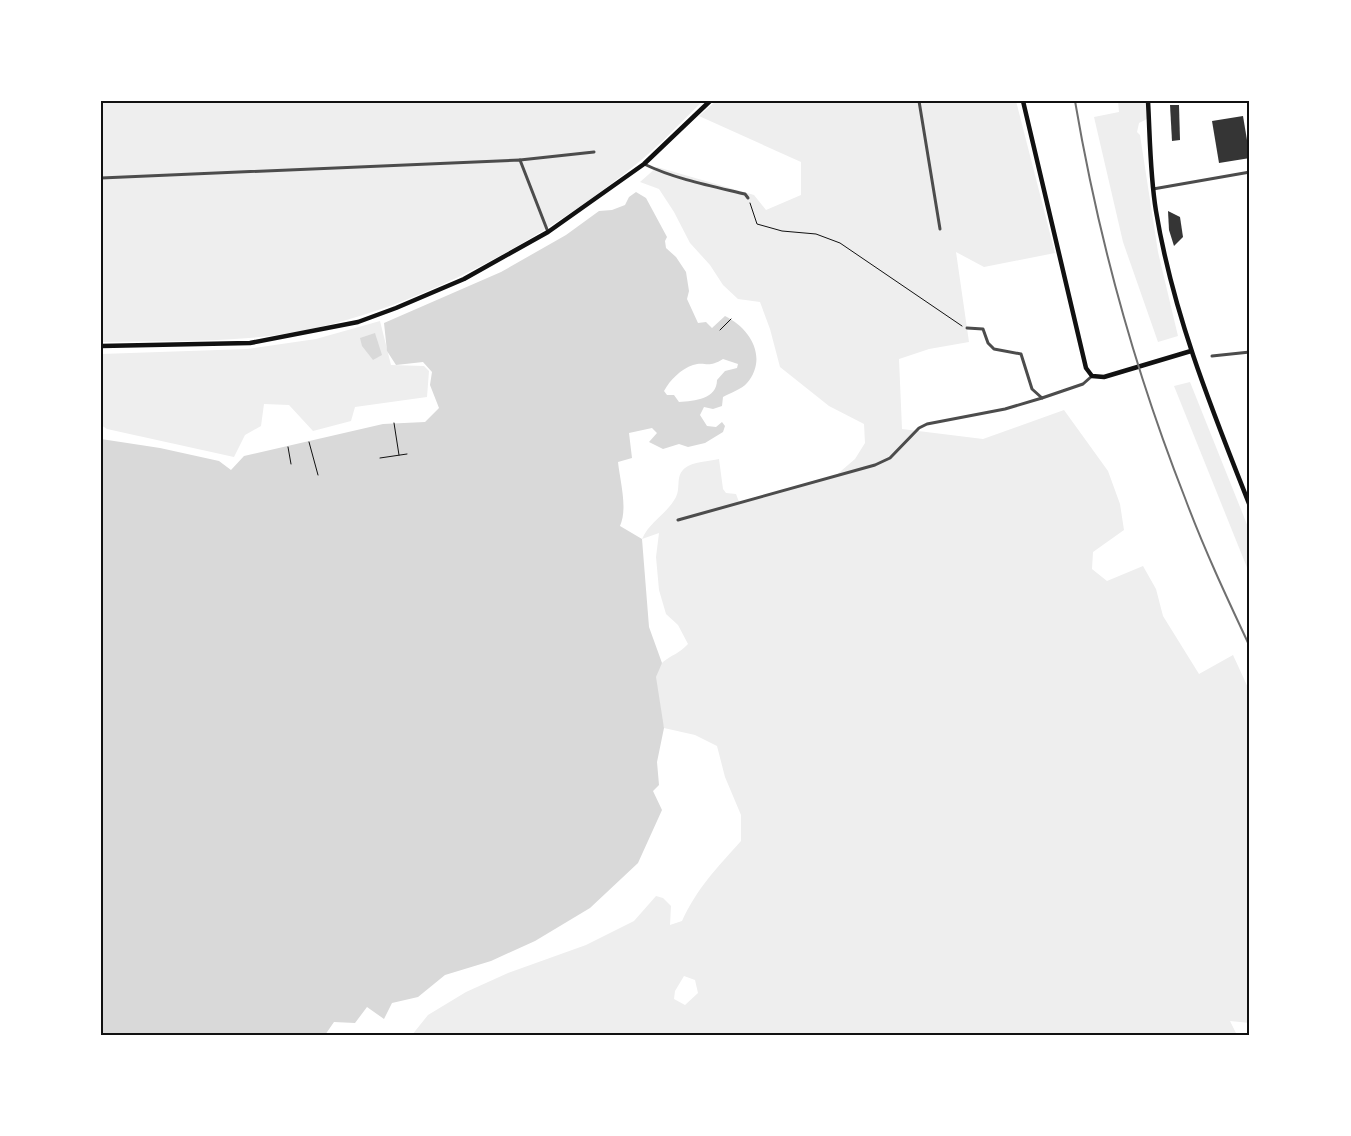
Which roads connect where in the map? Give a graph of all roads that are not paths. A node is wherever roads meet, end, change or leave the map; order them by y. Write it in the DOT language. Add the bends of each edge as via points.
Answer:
graph roads {
  1 [pos="710,101"];
  2 [pos="919,101"];
  3 [pos="1023,101"];
  4 [pos="1148,101"];
  5 [pos="594,152"];
  6 [pos="520,160"];
  7 [pos="644,164"];
  8 [pos="1250,172"];
  9 [pos="101,178"];
  10 [pos="1153,189"];
  11 [pos="748,198"];
  12 [pos="940,229"];
  13 [pos="548,232"];
  14 [pos="967,328"];
  15 [pos="101,346"];
  16 [pos="1191,351"];
  17 [pos="1250,352"];
  18 [pos="1212,356"];
  19 [pos="1092,376"];
  20 [pos="1042,398"];
  21 [pos="1250,506"];
  22 [pos="678,520"];
  1 -- 7 [label="main road"];
  2 -- 12 [label="street"];
  3 -- 19 [label="main road" via="1086,368"];
  4 -- 10 [label="main road"];
  5 -- 6 [label="street"];
  6 -- 9 [label="street"];
  6 -- 13 [label="street"];
  7 -- 11 [label="street" via="699,183 745,194"];
  7 -- 13 [label="main road"];
  8 -- 10 [label="street"];
  10 -- 16 [label="main road" via="1170,275"];
  13 -- 15 [label="main road" via="464,279 358,322 250,343"];
  14 -- 20 [label="street" via="983,329 994,349 1020,354 1032,389"];
  16 -- 19 [label="main road" via="1104,377"];
  16 -- 21 [label="main road"];
  17 -- 18 [label="street"];
  19 -- 20 [label="street" via="1083,384"];
  20 -- 22 [label="street" via="1005,409 932,423 919,428 890,458 875,465"];
}
